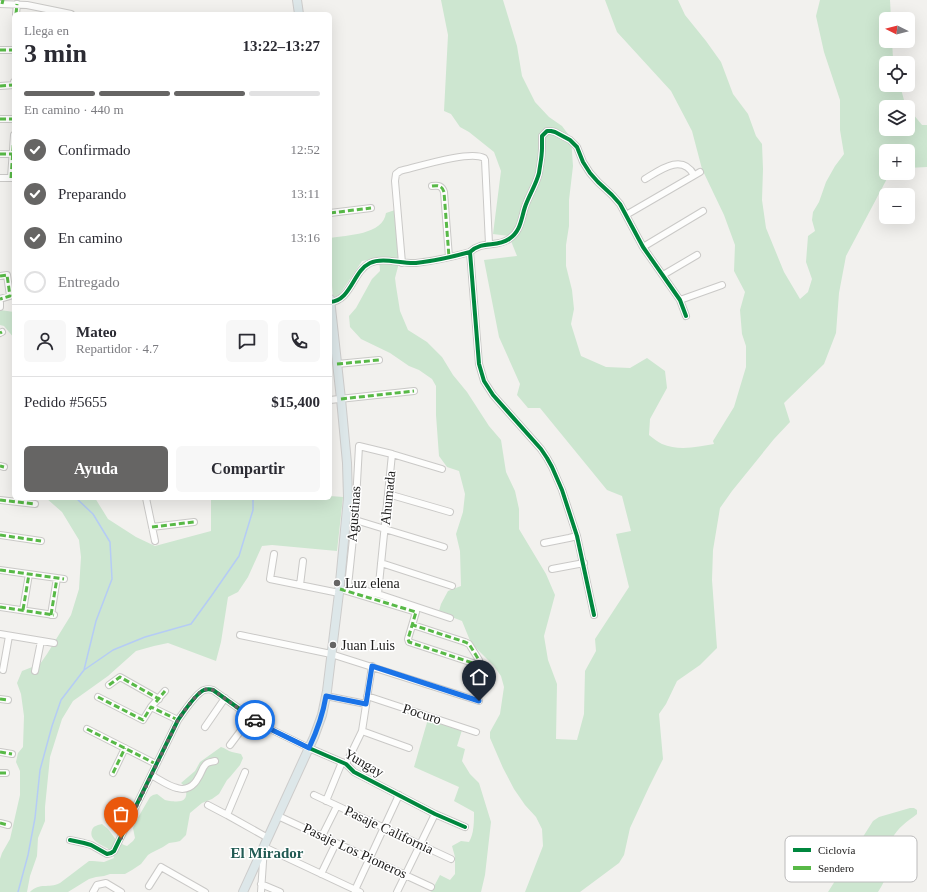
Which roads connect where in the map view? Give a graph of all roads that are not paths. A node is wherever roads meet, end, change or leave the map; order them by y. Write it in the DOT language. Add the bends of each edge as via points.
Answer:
graph roads {
  1 [pos="297,0"];
  2 [pos="2,3"];
  3 [pos="17,4"];
  4 [pos="16,12"];
  5 [pos="62,12"];
  6 [pos="299,12"];
  7 [pos="0,50"];
  8 [pos="12,50"];
  9 [pos="0,86"];
  10 [pos="12,86"];
  11 [pos="0,119"];
  12 [pos="12,119"];
  13 [pos="0,154"];
  14 [pos="12,154"];
  15 [pos="0,178"];
  16 [pos="12,178"];
  17 [pos="645,179"];
  18 [pos="432,186"];
  19 [pos="371,208"];
  20 [pos="703,211"];
  21 [pos="332,213"];
  22 [pos="626,215"];
  23 [pos="489,244"];
  24 [pos="643,247"];
  25 [pos="470,252"];
  26 [pos="697,255"];
  27 [pos="449,257"];
  28 [pos="402,263"];
  29 [pos="0,276"];
  30 [pos="662,276"];
  31 [pos="722,285"];
  32 [pos="0,298"];
  33 [pos="680,300"];
  34 [pos="332,302"];
  35 [pos="0,303"];
  36 [pos="0,307"];
  37 [pos="686,316"];
  38 [pos="332,330"];
  39 [pos="379,360"];
  40 [pos="337,364"];
  41 [pos="414,391"];
  42 [pos="341,399"];
  43 [pos="332,400"];
  44 [pos="392,454"];
  45 [pos="442,469"];
  46 [pos="388,494"];
  47 [pos="0,500"];
  48 [pos="146,500"];
  49 [pos="35,504"];
  50 [pos="450,512"];
  51 [pos="346,517"];
  52 [pos="355,520"];
  53 [pos="194,522"];
  54 [pos="152,527"];
  55 [pos="385,528"];
  56 [pos="0,534"];
  57 [pos="578,536"];
  58 [pos="41,541"];
  59 [pos="155,541"];
  60 [pos="544,543"];
  61 [pos="444,547"];
  62 [pos="274,554"];
  63 [pos="303,561"];
  64 [pos="381,563"];
  65 [pos="584,563"];
  66 [pos="552,569"];
  67 [pos="0,570"];
  68 [pos="29,574"];
  69 [pos="300,585"];
  70 [pos="452,586"];
  71 [pos="339,591"];
  72 [pos="378,594"];
  73 [pos="0,607"];
  74 [pos="23,610"];
  75 [pos="594,614"];
  76 [pos="450,618"];
  77 [pos="412,625"];
  78 [pos="0,634"];
  79 [pos="240,635"];
  80 [pos="9,636"];
  81 [pos="41,641"];
  82 [pos="54,643"];
  83 [pos="331,654"];
  84 [pos="372,666"];
  85 [pos="3,670"];
  86 [pos="35,670"];
  87 [pos="109,685"];
  88 [pos="165,691"];
  89 [pos="326,696"];
  90 [pos="367,696"];
  91 [pos="98,697"];
  92 [pos="224,698"];
  93 [pos="0,699"];
  94 [pos="159,699"];
  95 [pos="8,700"];
  96 [pos="479,701"];
  97 [pos="366,704"];
  98 [pos="151,707"];
  99 [pos="250,717"];
  100 [pos="178,720"];
  101 [pos="205,727"];
  102 [pos="87,729"];
  103 [pos="362,731"];
  104 [pos="476,732"];
  105 [pos="230,745"];
  106 [pos="125,748"];
  107 [pos="309,748"];
  108 [pos="409,748"];
  109 [pos="0,752"];
  110 [pos="12,754"];
  111 [pos="215,761"];
  112 [pos="344,763"];
  113 [pos="156,764"];
  114 [pos="245,772"];
  115 [pos="114,773"];
  116 [pos="151,775"];
  117 [pos="314,795"];
  118 [pos="399,795"];
  119 [pos="326,801"];
  120 [pos="208,805"];
  121 [pos="337,806"];
  122 [pos="435,814"];
  123 [pos="228,815"];
  124 [pos="278,816"];
  125 [pos="0,823"];
  126 [pos="8,825"];
  127 [pos="465,827"];
  128 [pos="384,828"];
  129 [pos="322,836"];
  130 [pos="268,838"];
  131 [pos="70,840"];
  132 [pos="336,843"];
  133 [pos="420,844"];
  134 [pos="264,848"];
  135 [pos="370,858"];
  136 [pos="451,859"];
  137 [pos="321,874"];
  138 [pos="406,875"];
  139 [pos="261,884"];
  140 [pos="149,886"];
  141 [pos="431,887"];
  142 [pos="357,891"];
  143 [pos="93,892"];
  144 [pos="121,892"];
  145 [pos="205,892"];
  146 [pos="243,892"];
  147 [pos="261,892"];
  148 [pos="280,892"];
  149 [pos="397,892"];
  1 -- 6 [label="main road"];
  2 -- 3 [label="street"];
  3 -- 4 [label="street"];
  3 -- 5 [label="street"];
  7 -- 8 [label="street"];
  9 -- 10 [label="street"];
  11 -- 12 [label="street"];
  13 -- 14 [label="street"];
  14 -- 16 [label="street"];
  15 -- 16 [label="street"];
  17 -- 22 [label="street" via="675,164 685,166 697,174"];
  18 -- 27 [label="street" via="438,185 444,192"];
  19 -- 21 [label="street"];
  20 -- 24 [label="street"];
  22 -- 23 [label="street" via="616,200 590,173 575,144 549,131 542,136 538,174 518,230 505,242"];
  22 -- 24 [label="street"];
  23 -- 25 [label="street" via="478,246"];
  23 -- 28 [label="street" via="484,158 476,155 444,160 396,174"];
  24 -- 30 [label="street"];
  25 -- 27 [label="street"];
  25 -- 57 [label="street" via="478,358 486,386 547,458 562,490"];
  26 -- 30 [label="street"];
  27 -- 28 [label="street"];
  28 -- 34 [label="street" via="383,260 370,263 341,298"];
  29 -- 32 [label="street" via="7,275 10,296"];
  30 -- 33 [label="street"];
  31 -- 33 [label="street"];
  33 -- 37 [label="street"];
  35 -- 36 [label="street"];
  38 -- 40 [label="main road"];
  39 -- 40 [label="street"];
  40 -- 42 [label="main road"];
  41 -- 42 [label="street"];
  42 -- 43 [label="street"];
  42 -- 51 [label="main road" via="348,472"];
  44 -- 45 [label="street, Ahumada"];
  44 -- 46 [label="street, Ahumada"];
  44 -- 52 [label="street, Agustinas" via="359,446"];
  46 -- 50 [label="street"];
  46 -- 55 [label="street, Ahumada"];
  47 -- 49 [label="street"];
  48 -- 54 [label="street"];
  51 -- 52 [label="street"];
  51 -- 71 [label="main road"];
  52 -- 55 [label="street"];
  52 -- 72 [label="street, Agustinas" via="348,586"];
  53 -- 54 [label="street"];
  54 -- 59 [label="street"];
  55 -- 61 [label="street"];
  55 -- 64 [label="street, Ahumada"];
  56 -- 58 [label="street"];
  57 -- 60 [label="street"];
  57 -- 65 [label="street"];
  62 -- 69 [label="street" via="270,579"];
  63 -- 69 [label="street"];
  64 -- 70 [label="street"];
  64 -- 72 [label="street, Ahumada"];
  65 -- 66 [label="street"];
  65 -- 75 [label="street"];
  67 -- 68 [label="street"];
  68 -- 74 [label="street"];
  68 -- 74 [label="street" via="61,578 52,615"];
  69 -- 71 [label="street"];
  71 -- 77 [label="street" via="416,612"];
  71 -- 83 [label="main road"];
  72 -- 76 [label="street"];
  73 -- 74 [label="street"];
  77 -- 77 [label="street" via="408,642 476,664 479,662 469,644"];
  78 -- 80 [label="street"];
  79 -- 83 [label="street"];
  80 -- 81 [label="street"];
  80 -- 85 [label="street"];
  81 -- 82 [label="street"];
  81 -- 86 [label="street"];
  83 -- 84 [label="street"];
  83 -- 89 [label="main road"];
  84 -- 90 [label="street"];
  84 -- 96 [label="street"];
  87 -- 94 [label="street" via="120,677"];
  88 -- 94 [label="street"];
  89 -- 97 [label="street"];
  89 -- 107 [label="main road" via="322,715"];
  90 -- 97 [label="street"];
  90 -- 104 [label="street, Pocuro"];
  91 -- 98 [label="street" via="143,720"];
  92 -- 99 [label="street, Yungay"];
  92 -- 100 [label="street, Yungay" via="213,690 203,690"];
  92 -- 101 [label="street"];
  93 -- 95 [label="street"];
  94 -- 98 [label="street"];
  97 -- 103 [label="street"];
  98 -- 100 [label="street"];
  99 -- 105 [label="street"];
  99 -- 107 [label="street, Yungay"];
  100 -- 113 [label="street, Yungay"];
  102 -- 106 [label="street"];
  103 -- 108 [label="street"];
  103 -- 112 [label="street"];
  106 -- 113 [label="street"];
  106 -- 115 [label="street"];
  107 -- 112 [label="street, Yungay"];
  107 -- 124 [label="main road"];
  109 -- 110 [label="street"];
  111 -- 116 [label="street" via="206,764 188,788 177,788"];
  112 -- 118 [label="street, Yungay" via="354,772"];
  112 -- 119 [label="street"];
  113 -- 116 [label="street, Yungay"];
  114 -- 123 [label="street"];
  116 -- 131 [label="street, Yungay" via="113,852 107,854 84,843"];
  117 -- 119 [label="street, Pasaje California"];
  118 -- 122 [label="street, Yungay"];
  118 -- 128 [label="street"];
  119 -- 121 [label="street, Pasaje California"];
  120 -- 123 [label="street"];
  121 -- 128 [label="street, Pasaje California"];
  121 -- 129 [label="street"];
  122 -- 127 [label="street, Yungay"];
  122 -- 133 [label="street"];
  123 -- 130 [label="street"];
  124 -- 129 [label="street, Pasaje Los Pioneros"];
  124 -- 130 [label="main road"];
  125 -- 126 [label="street"];
  128 -- 133 [label="street, Pasaje California"];
  128 -- 135 [label="street"];
  129 -- 132 [label="street, Pasaje Los Pioneros"];
  130 -- 134 [label="main road"];
  132 -- 135 [label="street, Pasaje Los Pioneros"];
  132 -- 137 [label="street"];
  133 -- 136 [label="street, Pasaje California"];
  133 -- 138 [label="street"];
  134 -- 137 [label="street"];
  134 -- 139 [label="street"];
  134 -- 146 [label="main road"];
  135 -- 138 [label="street, Pasaje Los Pioneros"];
  135 -- 142 [label="street"];
  137 -- 142 [label="street"];
  138 -- 141 [label="street, Pasaje Los Pioneros"];
  138 -- 149 [label="street"];
  139 -- 147 [label="street"];
  139 -- 148 [label="street"];
  140 -- 145 [label="street" via="161,867"];
  143 -- 144 [label="street" via="97,885 106,883"];
}
